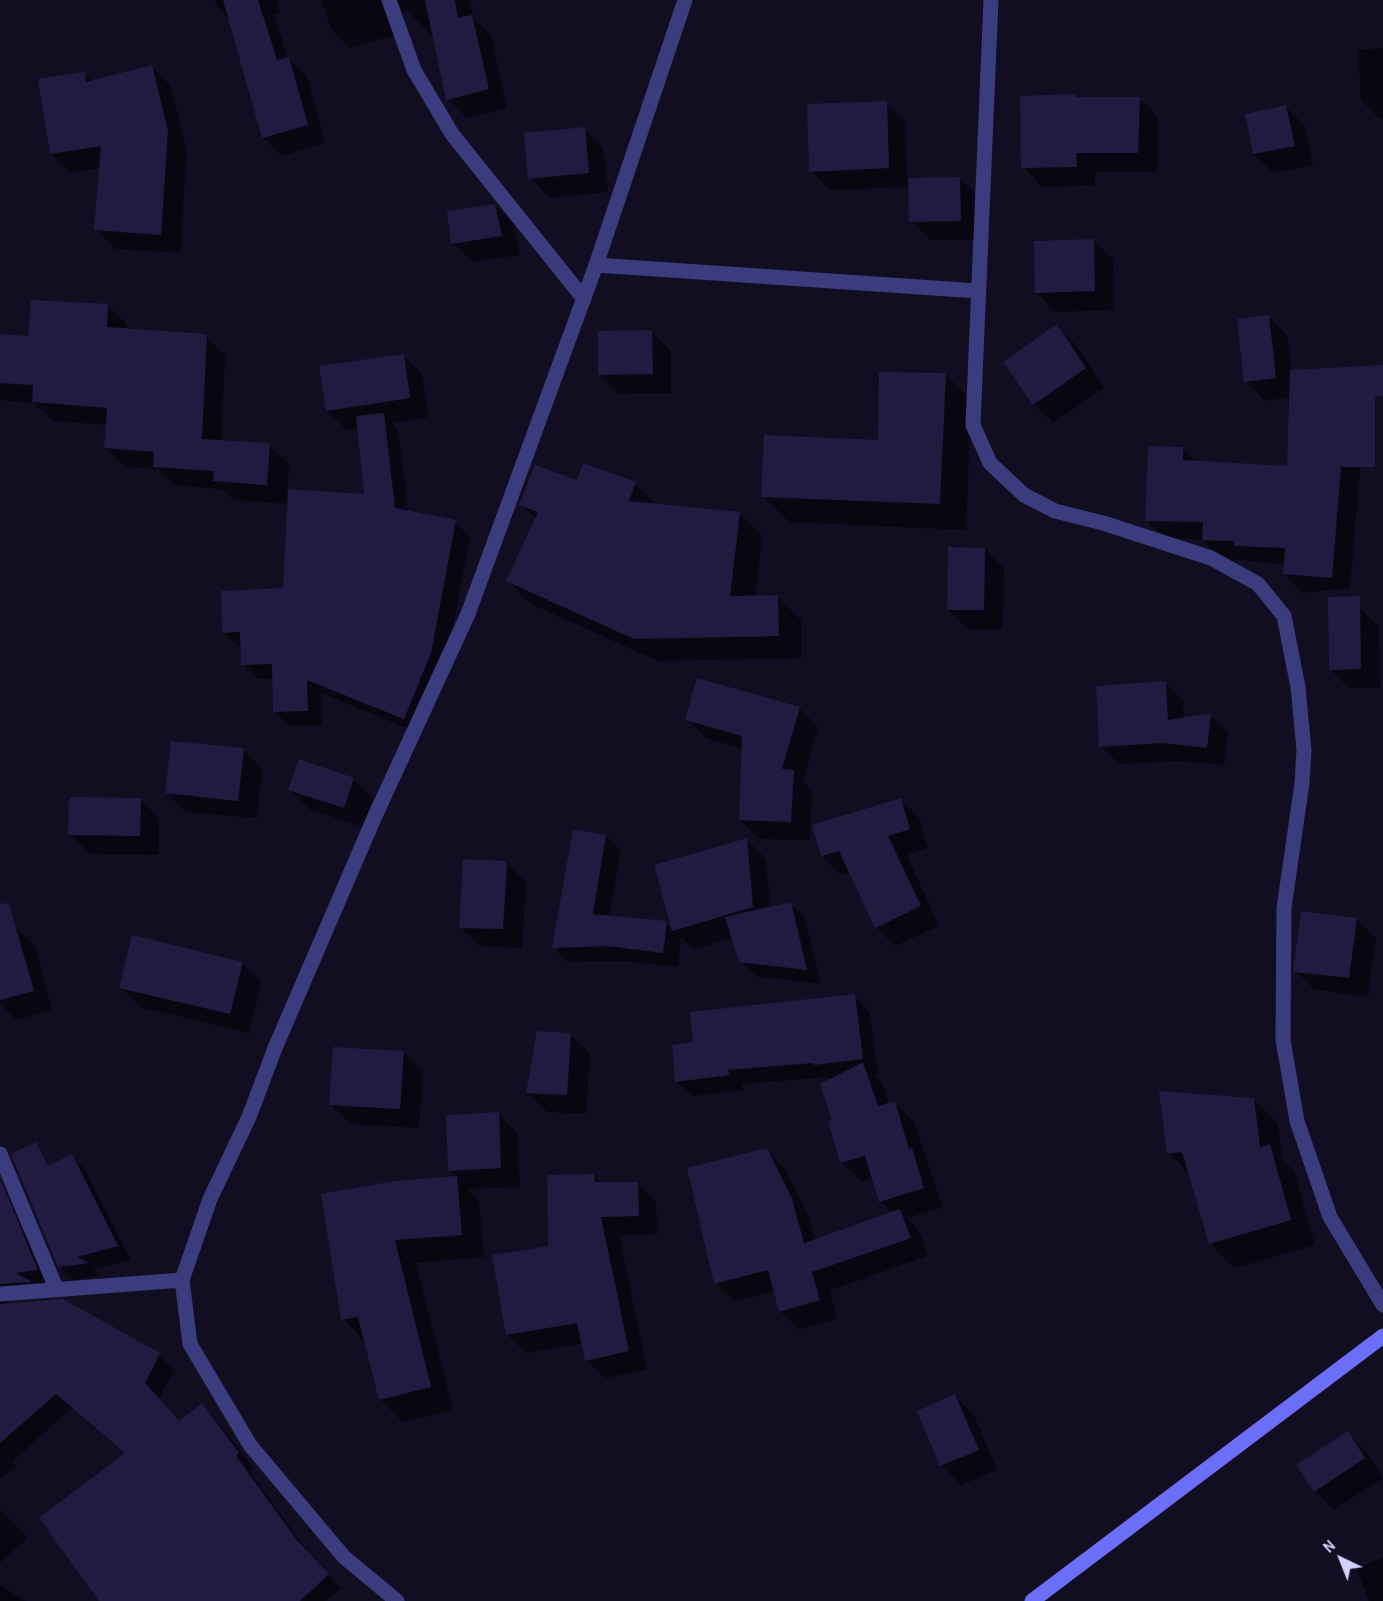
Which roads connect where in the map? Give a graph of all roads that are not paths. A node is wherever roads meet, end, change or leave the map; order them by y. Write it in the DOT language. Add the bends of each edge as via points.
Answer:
graph roads {
  1 [pos="389,0"];
  2 [pos="685,0"];
  3 [pos="991,0"];
  4 [pos="596,265"];
  5 [pos="978,291"];
  6 [pos="584,299"];
  7 [pos="0,1154"];
  8 [pos="182,1280"];
  9 [pos="56,1288"];
  10 [pos="0,1294"];
  11 [pos="1383,1305"];
  12 [pos="1383,1336"];
  13 [pos="397,1601"];
  14 [pos="1032,1601"];
  1 -- 6 [label="street" via="414,70 452,134"];
  2 -- 4 [label="street"];
  3 -- 5 [label="street"];
  4 -- 5 [label="street"];
  4 -- 6 [label="street"];
  5 -- 11 [label="street" via="973,425 990,463 1024,495 1055,511 1211,558 1258,584 1284,616 1298,687 1304,750 1284,908 1283,1040 1297,1121 1330,1217"];
  6 -- 8 [label="street" via="468,614 275,1047 249,1117 210,1199"];
  7 -- 9 [label="street"];
  8 -- 9 [label="street"];
  8 -- 13 [label="street" via="190,1344 250,1445 344,1557"];
  9 -- 10 [label="street"];
  12 -- 14 [label="main road"];
}
